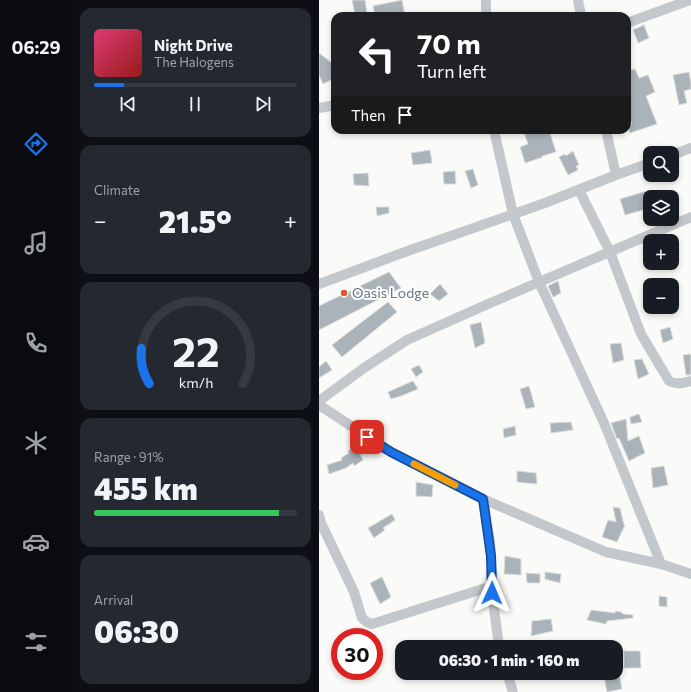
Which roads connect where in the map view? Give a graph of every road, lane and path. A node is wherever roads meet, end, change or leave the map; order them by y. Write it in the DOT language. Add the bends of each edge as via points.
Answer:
graph roads {
  1 [pos="486,0"];
  2 [pos="578,0"];
  3 [pos="690,0"];
  4 [pos="486,12"];
  5 [pos="580,12"];
  6 [pos="631,22"];
  7 [pos="331,106"];
  8 [pos="319,108"];
  9 [pos="495,134"];
  10 [pos="607,134"];
  11 [pos="691,148"];
  12 [pos="679,152"];
  13 [pos="643,165"];
  14 [pos="616,175"];
  15 [pos="579,190"];
  16 [pos="513,214"];
  17 [pos="691,217"];
  18 [pos="610,252"];
  19 [pos="539,282"];
  20 [pos="319,284"];
  21 [pos="691,381"];
  22 [pos="319,400"];
  23 [pos="319,405"];
  24 [pos="483,499"];
  25 [pos="319,515"];
  26 [pos="661,564"];
  27 [pos="691,574"];
  28 [pos="492,586"];
  29 [pos="498,640"];
  30 [pos="509,680"];
  31 [pos="513,692"];
  1 -- 4 [label="street"];
  2 -- 5 [label="street"];
  3 -- 6 [label="street"];
  7 -- 8 [label="street"];
  9 -- 16 [label="street"];
  10 -- 14 [label="street"];
  11 -- 12 [label="street"];
  13 -- 14 [label="street"];
  14 -- 15 [label="street"];
  15 -- 16 [label="street"];
  15 -- 18 [label="street"];
  16 -- 19 [label="street"];
  16 -- 20 [label="street"];
  17 -- 18 [label="street"];
  18 -- 19 [label="street"];
  18 -- 21 [label="street" via="641,334 669,381 677,384"];
  19 -- 22 [label="street" via="407,340"];
  19 -- 26 [label="street" via="604,423"];
  23 -- 24 [label="street" via="391,452"];
  24 -- 26 [label="street" via="606,552"];
  24 -- 28 [label="street" via="491,556"];
  25 -- 28 [label="street" via="363,618 367,622 372,624"];
  26 -- 27 [label="street"];
  28 -- 29 [label="street"];
  30 -- 31 [label="street"];
}
